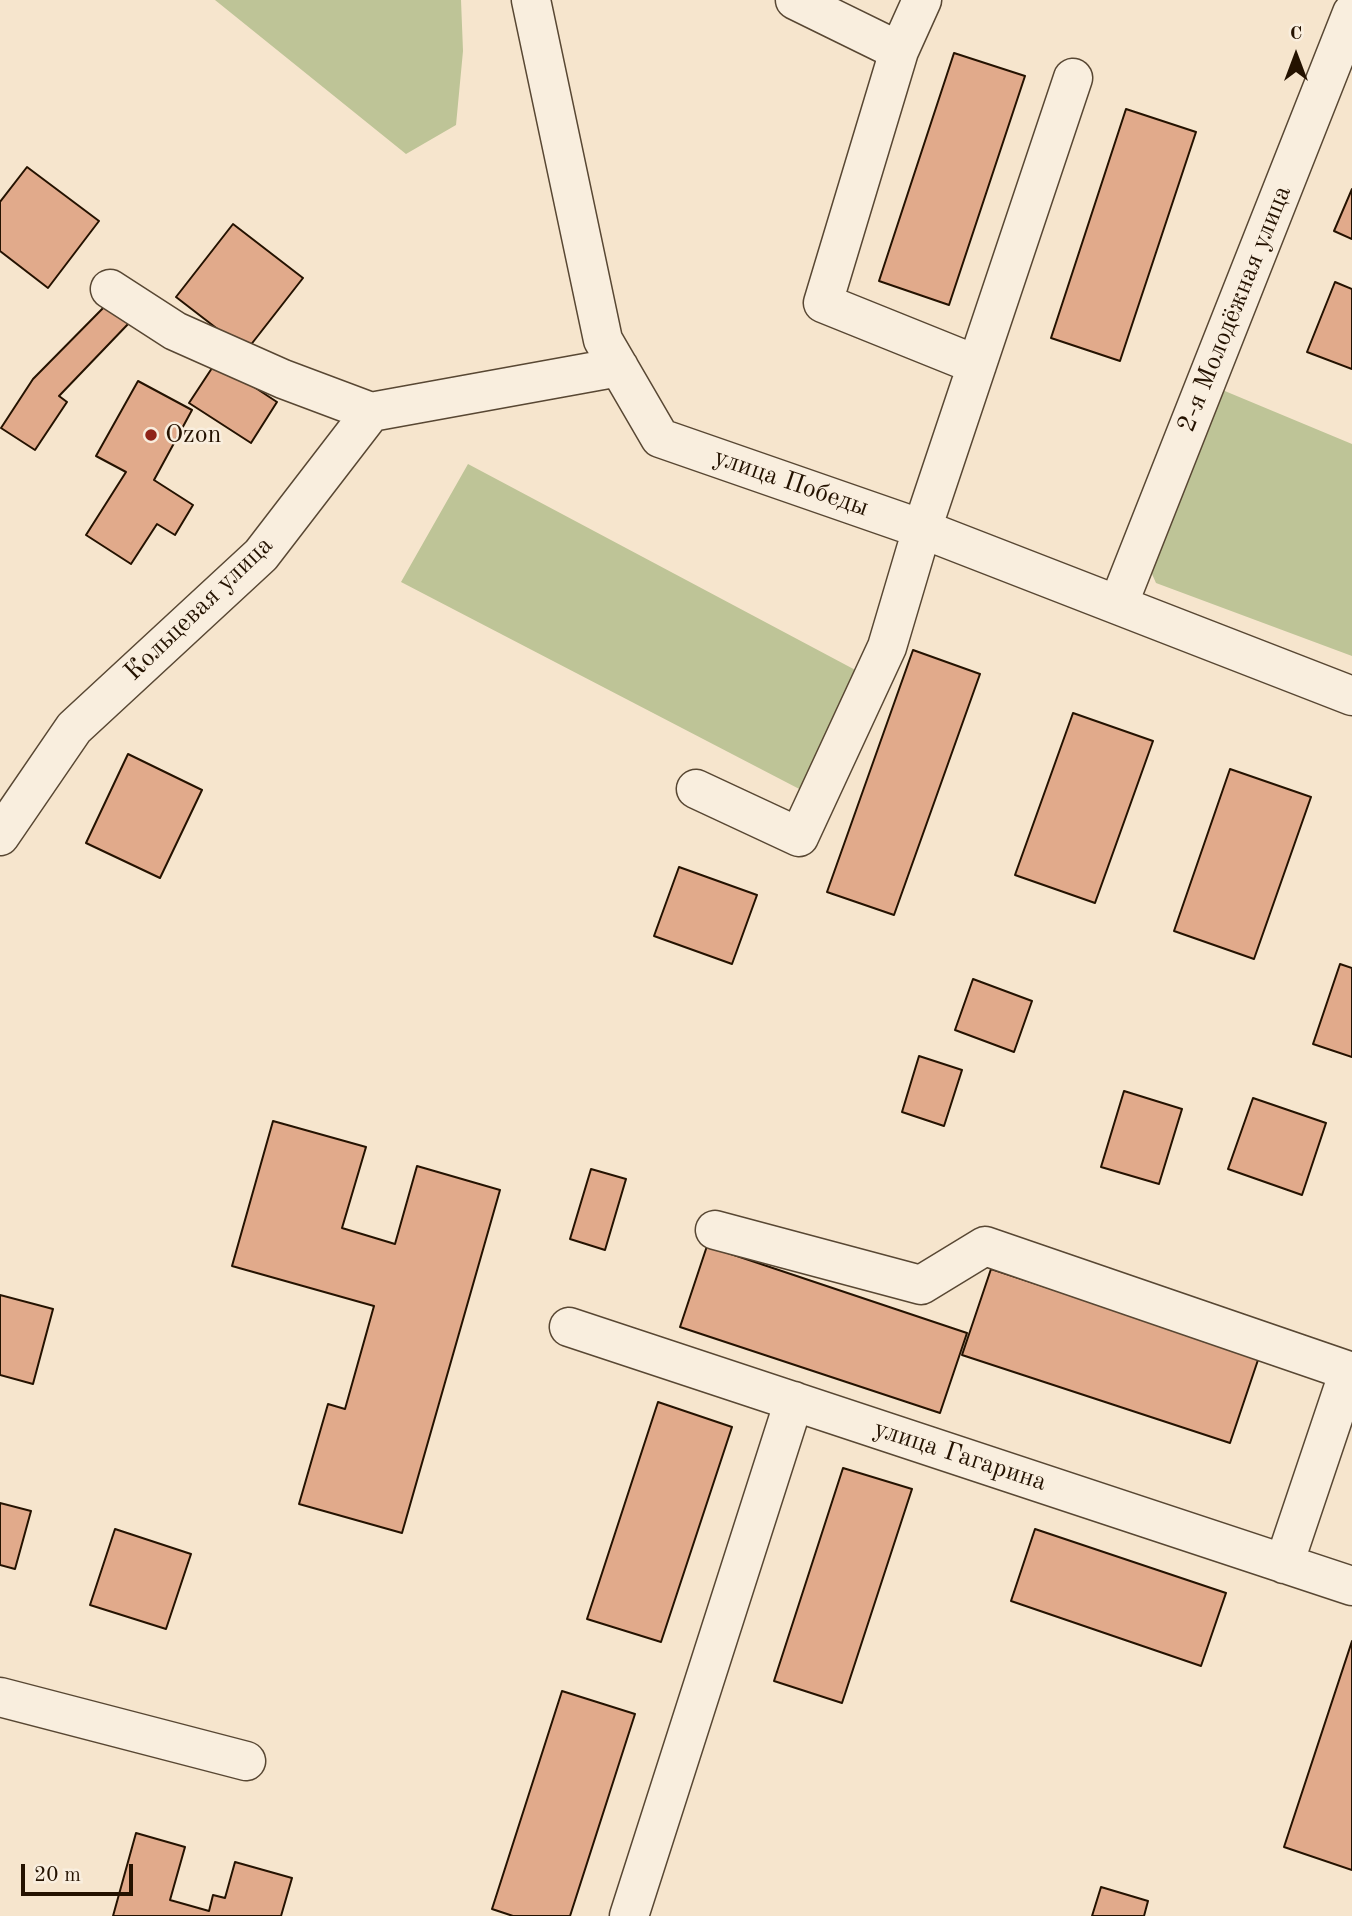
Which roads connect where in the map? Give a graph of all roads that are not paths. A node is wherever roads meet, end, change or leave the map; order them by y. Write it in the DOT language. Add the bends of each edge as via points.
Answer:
graph roads {
  1 [pos="531,0"];
  2 [pos="795,0"];
  3 [pos="922,0"];
  4 [pos="1352,13"];
  5 [pos="899,51"];
  6 [pos="1073,78"];
  7 [pos="110,289"];
  8 [pos="977,365"];
  9 [pos="619,368"];
  10 [pos="371,412"];
  11 [pos="922,528"];
  12 [pos="1118,605"];
  13 [pos="1352,696"];
  14 [pos="696,789"];
  15 [pos="0,836"];
  16 [pos="715,1230"];
  17 [pos="569,1326"];
  18 [pos="1351,1371"];
  19 [pos="794,1401"];
  20 [pos="1284,1563"];
  21 [pos="1352,1586"];
  22 [pos="0,1697"];
  23 [pos="246,1761"];
  24 [pos="629,1916"];
  1 -- 9 [label="street, улица Победы" via="603,340"];
  2 -- 5 [label="street"];
  3 -- 5 [label="street"];
  4 -- 12 [label="street, 2-я Молодёжная улица"];
  5 -- 8 [label="street" via="823,303"];
  6 -- 8 [label="street"];
  7 -- 10 [label="street" via="175,331"];
  8 -- 11 [label="street"];
  9 -- 10 [label="street"];
  9 -- 11 [label="street, улица Победы" via="660,438"];
  10 -- 15 [label="street, Кольцевая улица" via="261,555 74,728"];
  11 -- 12 [label="street, улица Победы"];
  11 -- 14 [label="street" via="887,647 799,837"];
  12 -- 13 [label="street, улица Победы"];
  16 -- 18 [label="street" via="921,1285 985,1246"];
  17 -- 19 [label="street, улица Гагарина"];
  18 -- 20 [label="street"];
  19 -- 20 [label="street, улица Гагарина"];
  19 -- 24 [label="street"];
  20 -- 21 [label="street, улица Гагарина"];
  22 -- 23 [label="street"];
}
